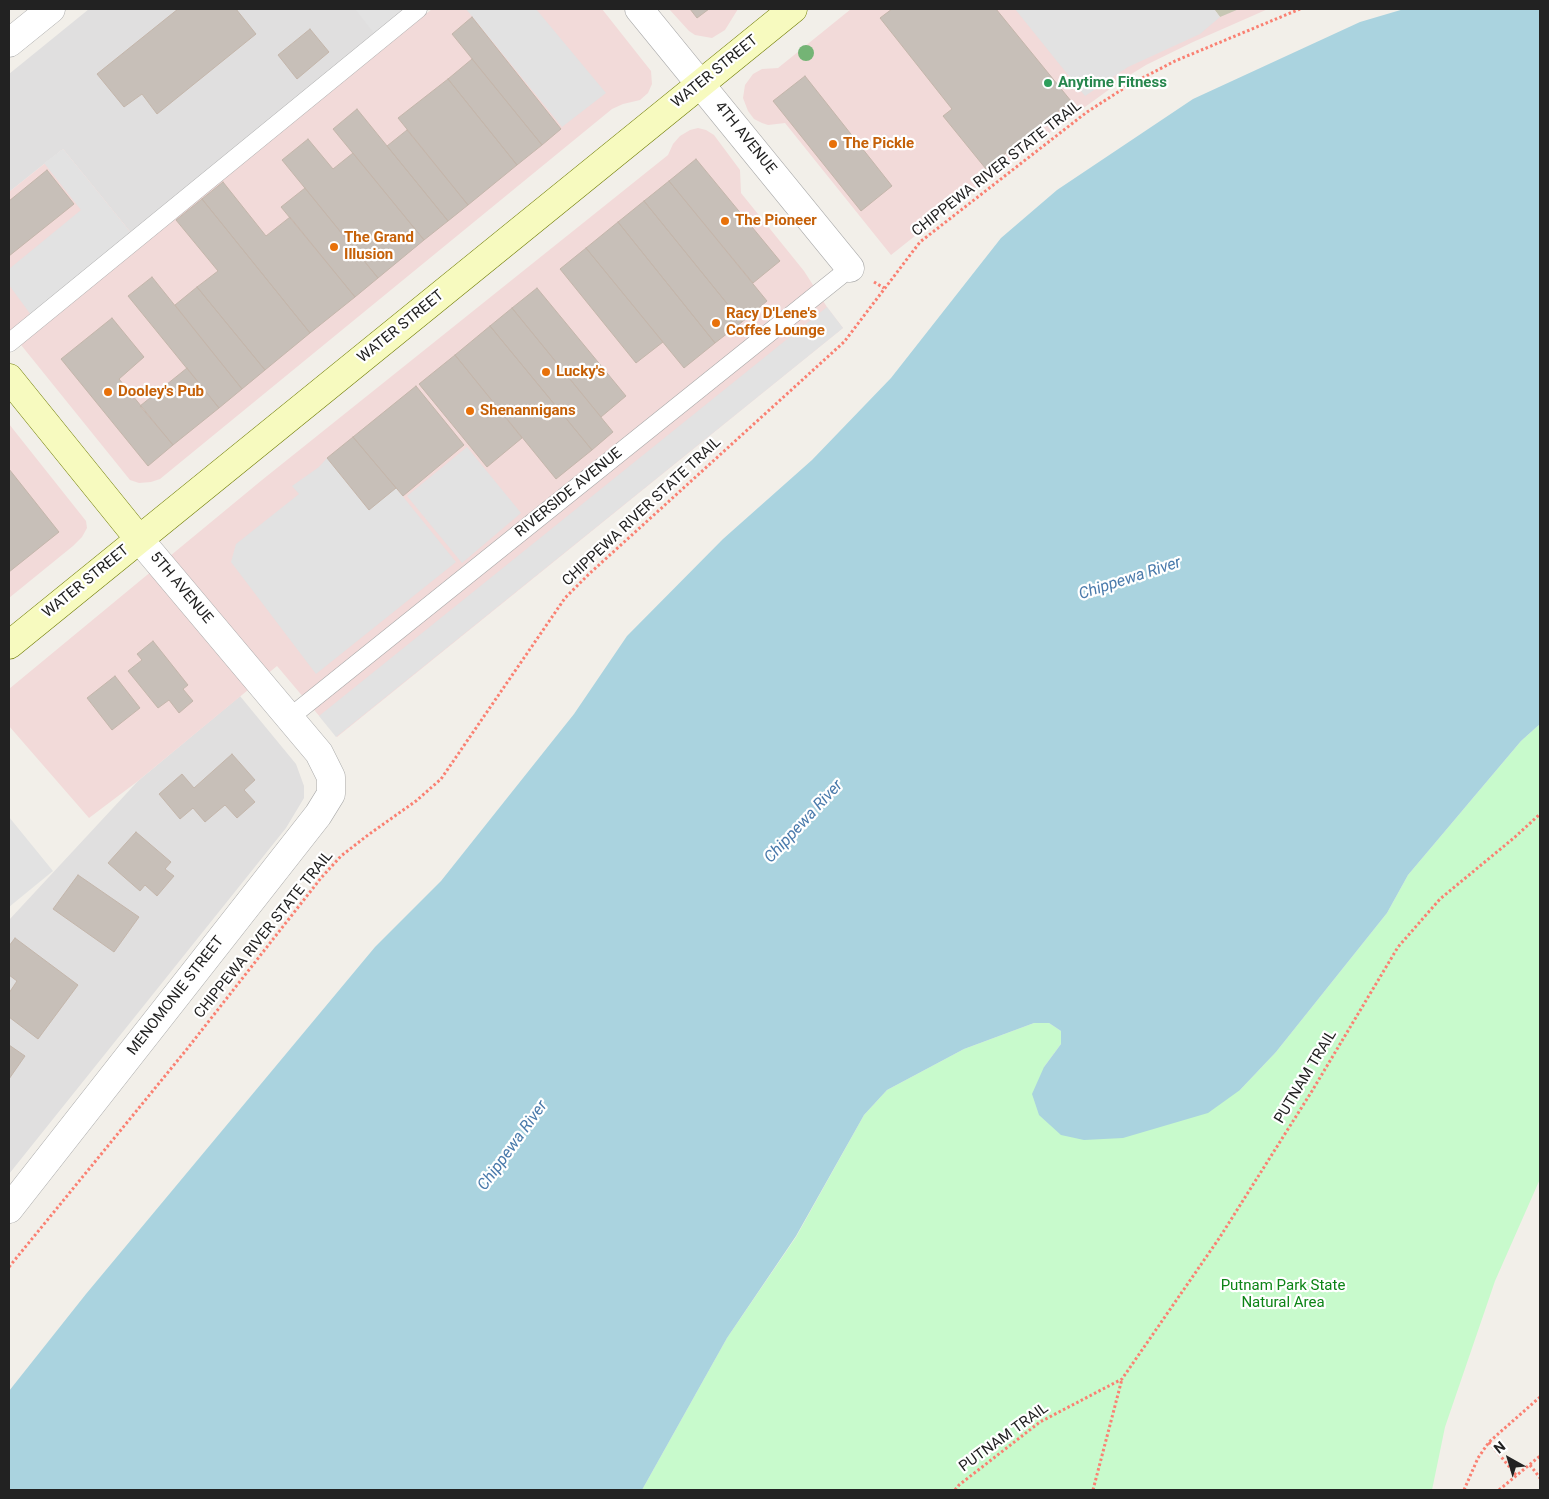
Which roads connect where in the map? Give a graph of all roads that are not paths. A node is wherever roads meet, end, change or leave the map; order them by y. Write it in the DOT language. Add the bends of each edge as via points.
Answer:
graph roads {
  1 [pos="51,9"];
  2 [pos="418,9"];
  3 [pos="639,9"];
  4 [pos="793,9"];
  5 [pos="9,43"];
  6 [pos="700,84"];
  7 [pos="850,268"];
  8 [pos="9,343"];
  9 [pos="9,378"];
  10 [pos="139,539"];
  11 [pos="9,645"];
  12 [pos="289,718"];
  13 [pos="331,777"];
  14 [pos="9,1209"];
  1 -- 5 [label="street"];
  2 -- 8 [label="lane"];
  3 -- 6 [label="street, 4TH AVENUE"];
  4 -- 6 [label="main road, WATER STREET"];
  6 -- 7 [label="street, 4TH AVENUE"];
  6 -- 10 [label="main road, WATER STREET"];
  7 -- 12 [label="lane, RIVERSIDE AVENUE"];
  9 -- 10 [label="main road, 5TH AVENUE"];
  10 -- 11 [label="main road, WATER STREET"];
  10 -- 12 [label="street, 5TH AVENUE"];
  12 -- 13 [label="street, 5TH AVENUE" via="319,753"];
  13 -- 14 [label="street, MENOMONIE STREET" via="331,794 318,815"];
}
